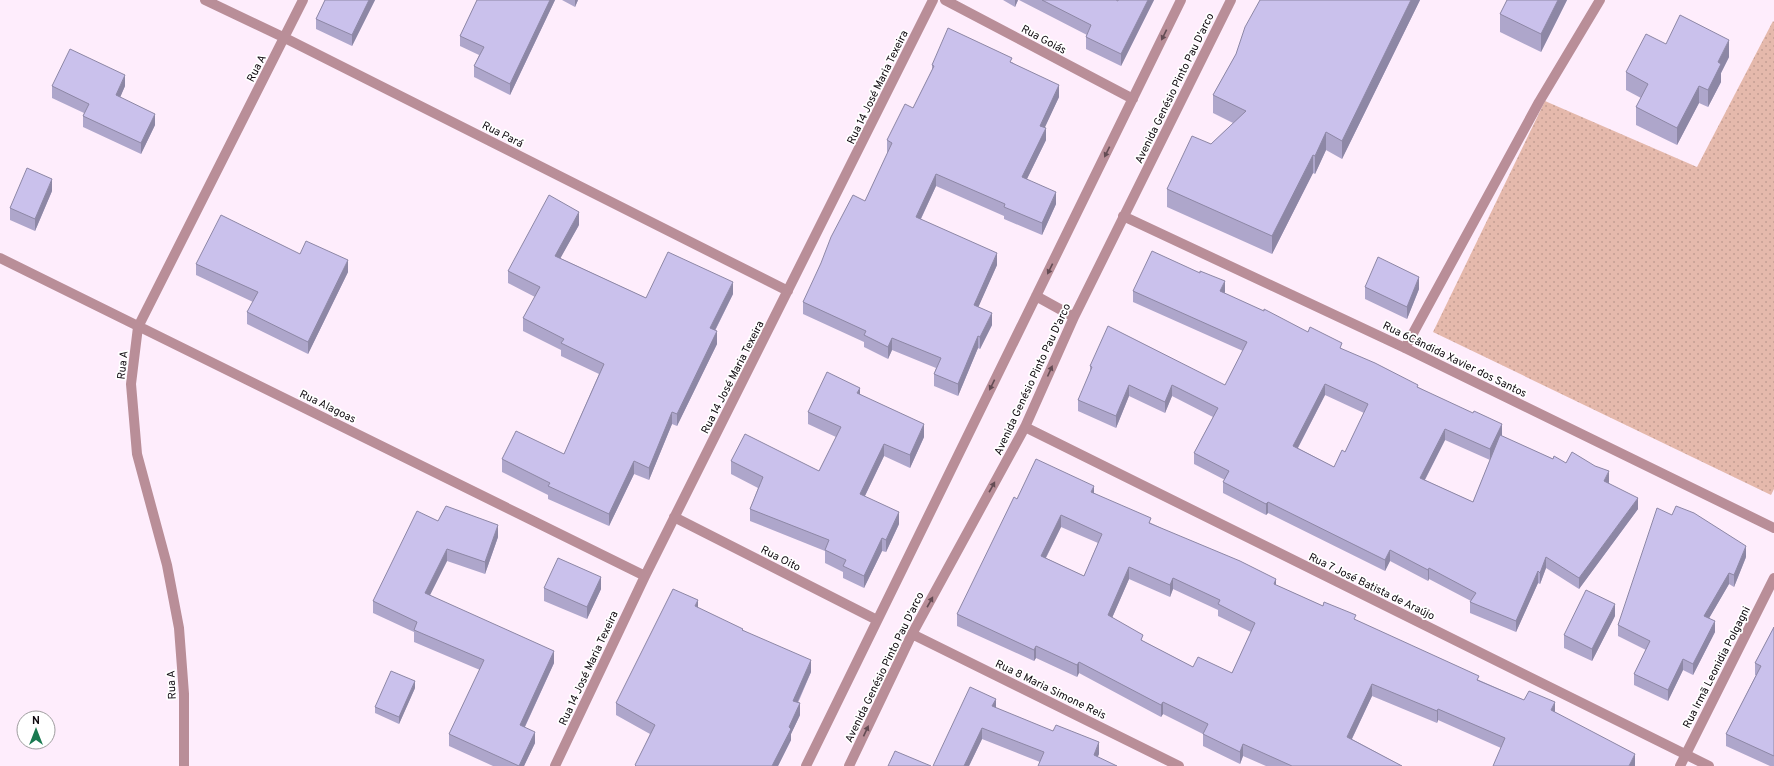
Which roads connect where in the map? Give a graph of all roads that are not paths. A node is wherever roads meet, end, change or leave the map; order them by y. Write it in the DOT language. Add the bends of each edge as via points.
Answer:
graph roads {
  1 [pos="205,0"];
  2 [pos="303,0"];
  3 [pos="933,0"];
  4 [pos="945,0"];
  5 [pos="1181,0"];
  6 [pos="1231,0"];
  7 [pos="1600,0"];
  8 [pos="285,38"];
  9 [pos="1133,99"];
  10 [pos="1123,216"];
  11 [pos="0,258"];
  12 [pos="788,291"];
  13 [pos="1036,296"];
  14 [pos="1074,317"];
  15 [pos="138,327"];
  16 [pos="1405,348"];
  17 [pos="1025,427"];
  18 [pos="674,518"];
  19 [pos="1774,528"];
  20 [pos="645,576"];
  21 [pos="1774,578"];
  22 [pos="877,620"];
  23 [pos="912,634"];
  24 [pos="1685,754"];
  25 [pos="184,766"];
  26 [pos="555,766"];
  27 [pos="806,766"];
  28 [pos="849,766"];
  29 [pos="1179,766"];
  30 [pos="1680,766"];
  31 [pos="1709,766"];
  1 -- 8 [label="street, Rua Pará"];
  2 -- 8 [label="street, Rua A"];
  3 -- 12 [label="street, Rua 14 José Maria Texeira"];
  4 -- 9 [label="street, Rua Goiás"];
  5 -- 9 [label="street, one-way"];
  6 -- 10 [label="street, Avenida Genésio Pinto Pau D'arco"];
  7 -- 16 [label="street" via="1539,102"];
  8 -- 12 [label="street, Rua Pará"];
  8 -- 15 [label="street, Rua A"];
  9 -- 13 [label="street, one-way"];
  10 -- 14 [label="street, Avenida Genésio Pinto Pau D'arco"];
  10 -- 16 [label="street, Rua 6Cândida Xavier dos Santos"];
  11 -- 15 [label="street, Rua Alagoas"];
  12 -- 18 [label="street, Rua 14 José Maria Texeira"];
  13 -- 14 [label="street"];
  13 -- 22 [label="street, one-way"];
  17 -- 14 [label="street, Avenida Genésio Pinto Pau D'arco, one-way"];
  15 -- 20 [label="street, Rua Alagoas"];
  15 -- 25 [label="street, Rua A" via="131,384 137,454 167,565 179,628 184,694"];
  16 -- 19 [label="street, Rua 6Cândida Xavier dos Santos"];
  23 -- 17 [label="street, Avenida Genésio Pinto Pau D'arco, one-way"];
  17 -- 24 [label="street, Rua 7 José Batista de Araújo"];
  18 -- 20 [label="street, Rua 14 José Maria Texeira"];
  18 -- 22 [label="street, Rua Oito"];
  20 -- 26 [label="street, Rua 14 José Maria Texeira"];
  21 -- 24 [label="street, Rua Irmã Leonidia Polgagni"];
  22 -- 27 [label="street"];
  28 -- 23 [label="street, Avenida Genésio Pinto Pau D'arco, one-way"];
  23 -- 29 [label="street, Rua 8 Maria Simone Reis"];
  24 -- 30 [label="street, Rua Irmã Leonidia Polgagni"];
  24 -- 31 [label="street, Rua 7 José Batista de Araújo"];
}
